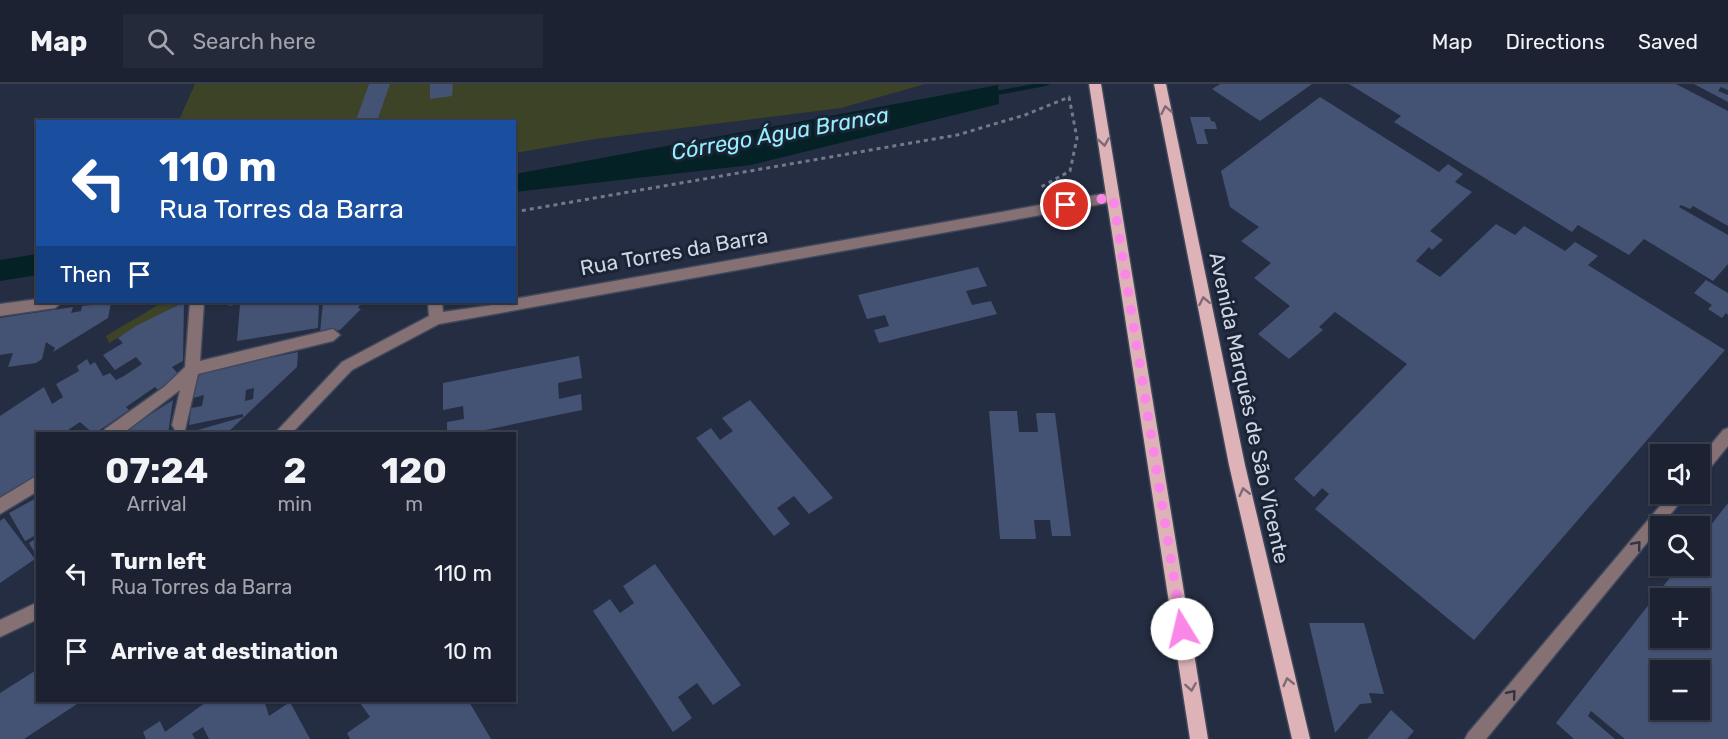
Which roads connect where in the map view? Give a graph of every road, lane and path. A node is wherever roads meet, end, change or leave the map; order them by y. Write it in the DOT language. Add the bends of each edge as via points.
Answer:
graph roads {
  1 [pos="1095,84"];
  2 [pos="1161,84"];
  3 [pos="1037,190"];
  4 [pos="1113,197"];
  5 [pos="516,212"];
  6 [pos="48,303"];
  7 [pos="197,303"];
  8 [pos="435,303"];
  9 [pos="0,310"];
  10 [pos="436,319"];
  11 [pos="333,335"];
  12 [pos="192,369"];
  13 [pos="180,425"];
  14 [pos="113,432"];
  15 [pos="283,432"];
  16 [pos="1728,435"];
  17 [pos="1710,457"];
  18 [pos="36,483"];
  19 [pos="1671,504"];
  20 [pos="0,507"];
  21 [pos="36,610"];
  22 [pos="0,629"];
  23 [pos="1482,736"];
  24 [pos="1199,739"];
  25 [pos="1301,739"];
  1 -- 4 [label="main road, one-way"];
  25 -- 2 [label="main road, Avenida Marquês de São Vicente, one-way" via="1237,465"];
  3 -- 5 [label="path" via="1070,171 1077,138 1069,97 957,135"];
  4 -- 10 [label="street, Rua Torres da Barra"];
  4 -- 24 [label="main road, one-way"];
  6 -- 9 [label="street"];
  7 -- 12 [label="street"];
  8 -- 10 [label="street"];
  10 -- 15 [label="street, Rua Torres da Barra" via="347,366"];
  11 -- 12 [label="street"];
  12 -- 13 [label="street"];
  12 -- 14 [label="street"];
  16 -- 17 [label="street"];
  18 -- 20 [label="street"];
  23 -- 19 [label="street, one-way"];
  21 -- 22 [label="street"];
}
